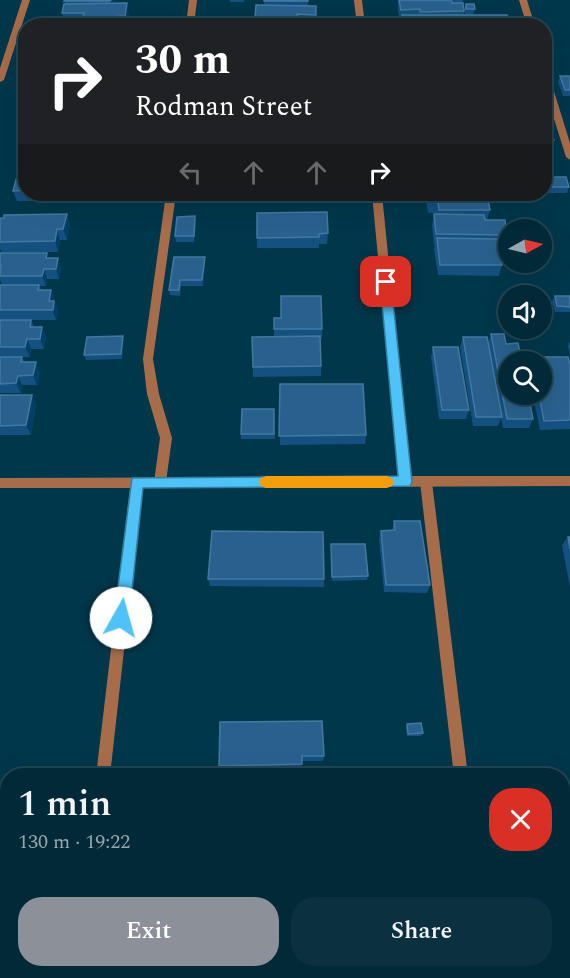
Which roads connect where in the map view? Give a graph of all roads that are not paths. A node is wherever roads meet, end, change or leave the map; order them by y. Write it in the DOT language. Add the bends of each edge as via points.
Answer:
graph roads {
  1 [pos="26,0"];
  2 [pos="192,0"];
  3 [pos="358,0"];
  4 [pos="523,0"];
  5 [pos="20,18"];
  6 [pos="191,18"];
  7 [pos="360,18"];
  8 [pos="529,18"];
  9 [pos="18,25"];
  10 [pos="0,80"];
  11 [pos="552,98"];
  12 [pos="570,157"];
  13 [pos="170,201"];
  14 [pos="378,201"];
  15 [pos="570,481"];
  16 [pos="136,482"];
  17 [pos="160,482"];
  18 [pos="405,482"];
  19 [pos="426,482"];
  20 [pos="0,483"];
  21 [pos="104,768"];
  22 [pos="460,768"];
  1 -- 5 [label="street"];
  2 -- 6 [label="street"];
  3 -- 7 [label="street"];
  4 -- 8 [label="street"];
  9 -- 10 [label="street"];
  11 -- 12 [label="street"];
  13 -- 17 [label="street" via="148,359 166,438"];
  14 -- 18 [label="street"];
  15 -- 19 [label="street"];
  16 -- 17 [label="street"];
  16 -- 20 [label="street"];
  16 -- 21 [label="street"];
  17 -- 18 [label="street"];
  18 -- 19 [label="street"];
  19 -- 22 [label="street"];
}
